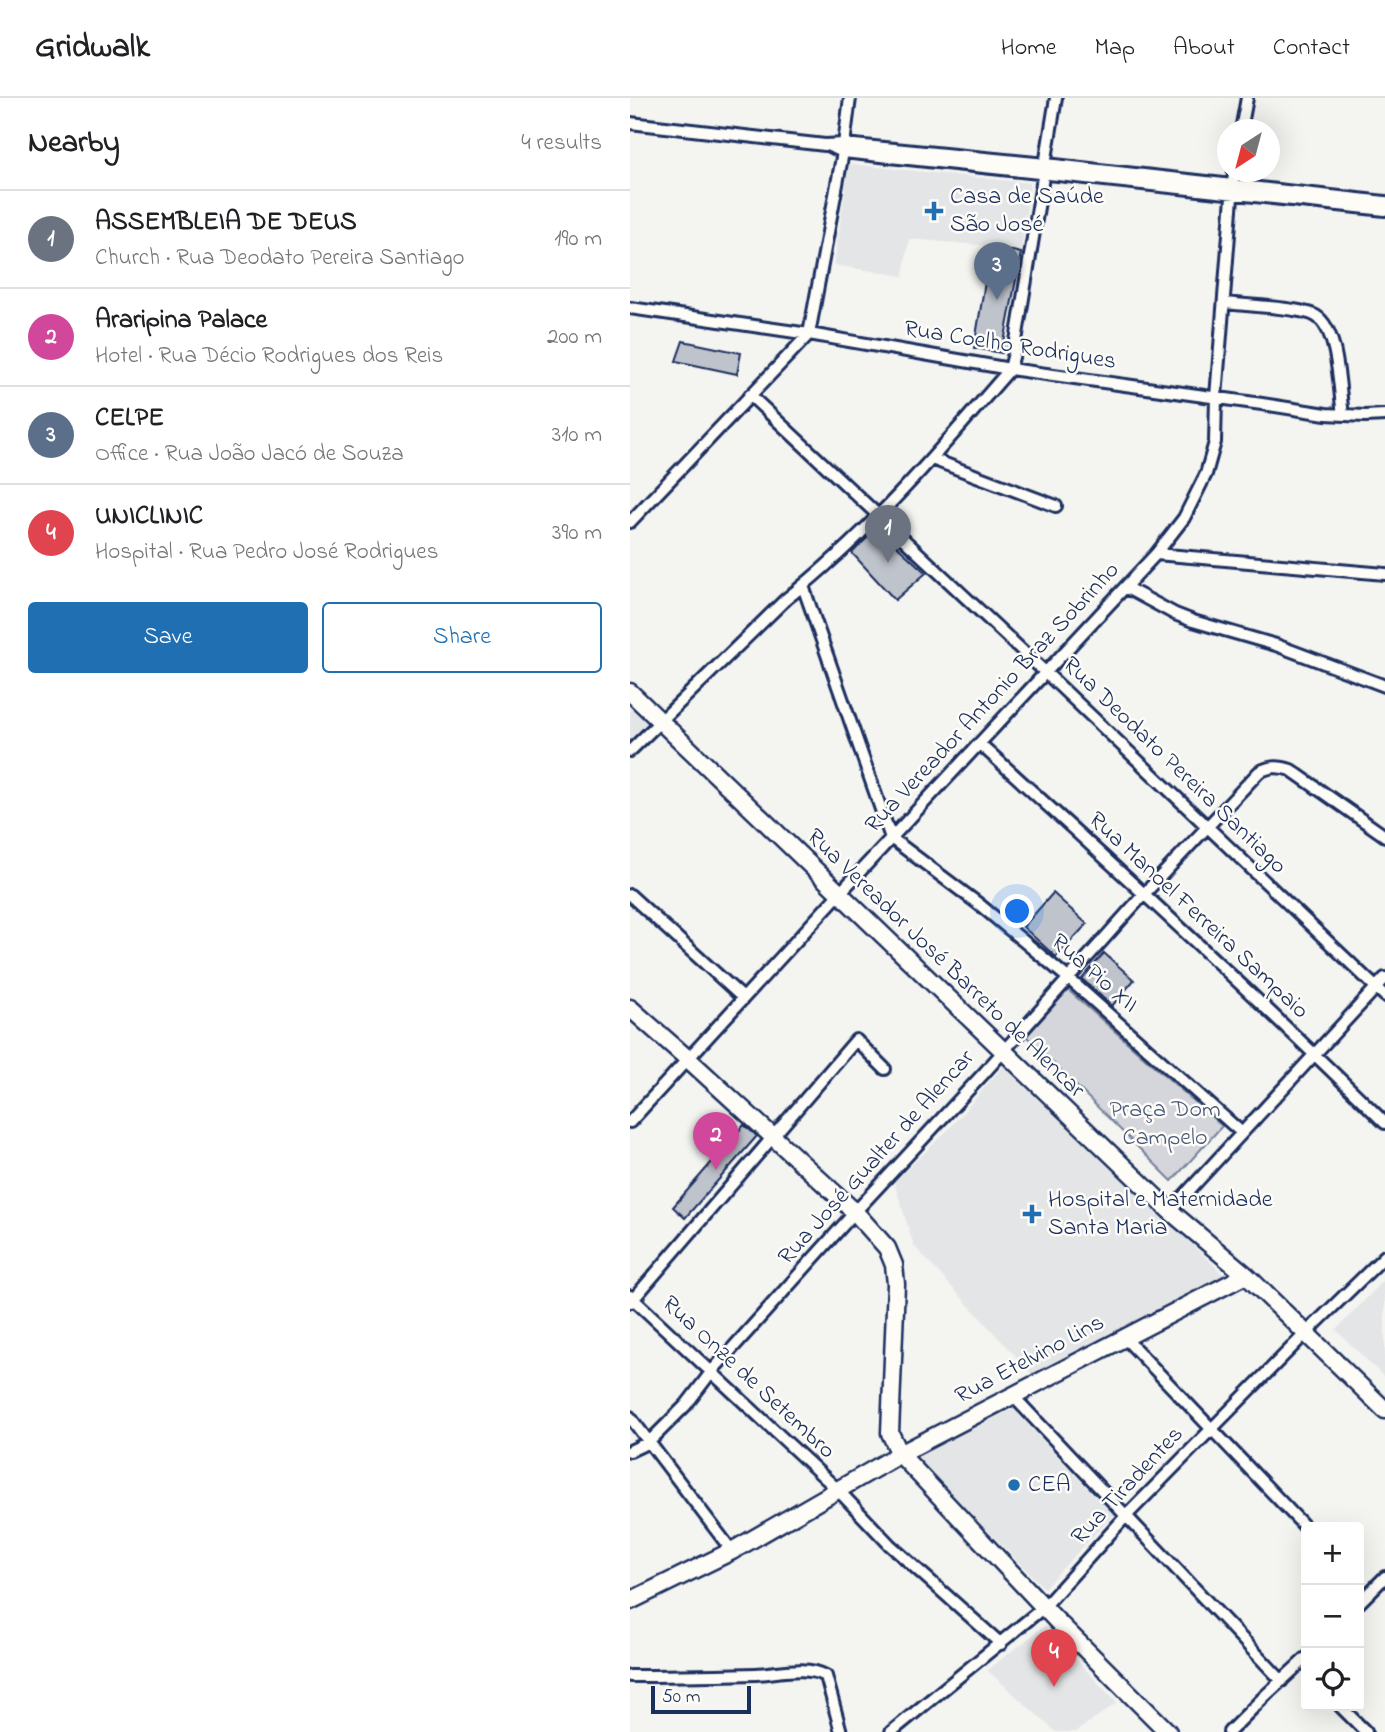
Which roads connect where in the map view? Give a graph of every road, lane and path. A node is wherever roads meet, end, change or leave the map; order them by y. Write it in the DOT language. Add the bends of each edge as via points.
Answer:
graph roads {
  1 [pos="850,98"];
  2 [pos="1056,98"];
  3 [pos="1247,98"];
  4 [pos="1243,119"];
  5 [pos="633,123"];
  6 [pos="630,137"];
  7 [pos="843,148"];
  8 [pos="1045,168"];
  9 [pos="1233,182"];
  10 [pos="1232,189"];
  11 [pos="1385,202"];
  12 [pos="1385,210"];
  13 [pos="1224,303"];
  14 [pos="630,308"];
  15 [pos="810,334"];
  16 [pos="1010,369"];
  17 [pos="750,395"];
  18 [pos="1216,397"];
  19 [pos="1342,415"];
  20 [pos="1385,415"];
  21 [pos="932,459"];
  22 [pos="1056,506"];
  23 [pos="879,515"];
  24 [pos="630,522"];
  25 [pos="1156,554"];
  26 [pos="1385,574"];
  27 [pos="803,586"];
  28 [pos="1125,587"];
  29 [pos="1045,672"];
  30 [pos="1385,686"];
  31 [pos="630,692"];
  32 [pos="660,722"];
  33 [pos="980,744"];
  34 [pos="630,751"];
  35 [pos="1207,827"];
  36 [pos="1385,836"];
  37 [pos="891,838"];
  38 [pos="1145,893"];
  39 [pos="839,894"];
  40 [pos="630,895"];
  41 [pos="1068,978"];
  42 [pos="1385,978"];
  43 [pos="1376,987"];
  44 [pos="1385,996"];
  45 [pos="743,998"];
  46 [pos="630,1008"];
  47 [pos="1002,1051"];
  48 [pos="1315,1054"];
  49 [pos="688,1059"];
  50 [pos="885,1069"];
  51 [pos="630,1122"];
  52 [pos="1385,1123"];
  53 [pos="1242,1133"];
  54 [pos="773,1137"];
  55 [pos="1170,1211"];
  56 [pos="855,1212"];
  57 [pos="1385,1256"];
  58 [pos="1246,1275"];
  59 [pos="631,1299"];
  60 [pos="1306,1333"];
  61 [pos="1124,1337"];
  62 [pos="712,1371"];
  63 [pos="1013,1396"];
  64 [pos="1385,1410"];
  65 [pos="630,1417"];
  66 [pos="1211,1429"];
  67 [pos="649,1442"];
  68 [pos="630,1451"];
  69 [pos="900,1454"];
  70 [pos="838,1490"];
  71 [pos="1126,1516"];
  72 [pos="1301,1523"];
  73 [pos="732,1552"];
  74 [pos="1379,1587"];
  75 [pos="1364,1599"];
  76 [pos="630,1601"];
  77 [pos="1044,1607"];
  78 [pos="1001,1644"];
  79 [pos="1301,1666"];
  80 [pos="630,1676"];
  81 [pos="1282,1681"];
  82 [pos="1345,1711"];
  83 [pos="841,1732"];
  84 [pos="891,1732"];
  85 [pos="1168,1732"];
  86 [pos="1229,1732"];
  87 [pos="1366,1732"];
  1 -- 7 [label="street"];
  2 -- 8 [label="street"];
  3 -- 4 [label="street"];
  5 -- 6 [label="street"];
  5 -- 7 [label="street"];
  7 -- 8 [label="street"];
  7 -- 15 [label="street"];
  8 -- 10 [label="street"];
  8 -- 16 [label="street"];
  9 -- 10 [label="street, Rua Vereador Antonio Braz Sobrinho"];
  10 -- 11 [label="street"];
  10 -- 12 [label="street"];
  10 -- 13 [label="street, Rua Vereador Antonio Braz Sobrinho"];
  13 -- 18 [label="street, Rua Vereador Antonio Braz Sobrinho"];
  13 -- 19 [label="street" via="1297,311 1322,321 1334,342"];
  14 -- 15 [label="street, Rua Coelho Rodrigues"];
  15 -- 16 [label="street, Rua Coelho Rodrigues"];
  15 -- 17 [label="street"];
  16 -- 18 [label="street, Rua Coelho Rodrigues"];
  16 -- 21 [label="street"];
  17 -- 23 [label="street, Rua Deodato Pereira Santiago"];
  17 -- 24 [label="street"];
  18 -- 19 [label="street, Rua Coelho Rodrigues"];
  18 -- 25 [label="street, Rua Vereador Antonio Braz Sobrinho" via="1215,442 1206,474 1184,518"];
  19 -- 20 [label="street, Rua Coelho Rodrigues"];
  21 -- 22 [label="street"];
  21 -- 23 [label="street"];
  23 -- 27 [label="street"];
  23 -- 29 [label="street, Rua Deodato Pereira Santiago"];
  25 -- 26 [label="street"];
  25 -- 28 [label="street, Rua Vereador Antonio Braz Sobrinho"];
  27 -- 32 [label="street"];
  27 -- 37 [label="street"];
  28 -- 29 [label="street, Rua Vereador Antonio Braz Sobrinho"];
  28 -- 30 [label="street" via="1193,621 1276,645"];
  29 -- 33 [label="street, Rua Vereador Antonio Braz Sobrinho"];
  29 -- 35 [label="street, Rua Deodato Pereira Santiago"];
  31 -- 32 [label="main road, Rua Vereador José Barreto de Alencar"];
  32 -- 34 [label="street"];
  32 -- 39 [label="main road, Rua Vereador José Barreto de Alencar"];
  33 -- 37 [label="street, Rua Vereador Antonio Braz Sobrinho"];
  33 -- 38 [label="street, Rua Manoel Ferreira Sampaio"];
  35 -- 36 [label="street, Rua José Gualter de Alencar" via="1259,772 1280,766"];
  35 -- 38 [label="street, Rua José Gualter de Alencar"];
  35 -- 43 [label="street, Rua Deodato Pereira Santiago"];
  37 -- 39 [label="street, Rua Vereador Antonio Braz Sobrinho"];
  37 -- 41 [label="street, Rua Pio XII"];
  38 -- 41 [label="street, Rua José Gualter de Alencar"];
  38 -- 48 [label="street, Rua Manoel Ferreira Sampaio"];
  39 -- 45 [label="street, Rua Vereador Antonio Braz Sobrinho"];
  39 -- 47 [label="main road, Rua Vereador José Barreto de Alencar"];
  40 -- 45 [label="street"];
  41 -- 47 [label="street, Rua José Gualter de Alencar"];
  41 -- 53 [label="street, Rua Pio XII"];
  42 -- 43 [label="street"];
  43 -- 44 [label="street, Rua Deodato Pereira Santiago"];
  43 -- 48 [label="street"];
  45 -- 49 [label="street, Rua Vereador Antonio Braz Sobrinho"];
  46 -- 49 [label="main road"];
  47 -- 55 [label="main road, Rua Vereador José Barreto de Alencar"];
  47 -- 56 [label="street, Rua José Gualter de Alencar"];
  48 -- 52 [label="street, Rua Manoel Ferreira Sampaio"];
  48 -- 53 [label="street"];
  49 -- 51 [label="street, Rua Vereador Antonio Braz Sobrinho"];
  49 -- 54 [label="main road"];
  50 -- 54 [label="street" via="856,1041"];
  53 -- 55 [label="street"];
  54 -- 56 [label="main road"];
  54 -- 59 [label="street"];
  55 -- 58 [label="main road, Rua Vereador José Barreto de Alencar"];
  56 -- 62 [label="street, Rua José Gualter de Alencar"];
  56 -- 69 [label="main road" via="887,1248 894,1265 890,1433"];
  57 -- 60 [label="street, Rua Tiradentes"];
  58 -- 60 [label="main road, Rua Vereador José Barreto de Alencar"];
  58 -- 61 [label="main road, Rua Etelvino Lins"];
  59 -- 62 [label="street, Rua Onze de Setembro"];
  60 -- 64 [label="main road, Rua Vereador José Barreto de Alencar"];
  60 -- 66 [label="street, Rua Tiradentes"];
  61 -- 63 [label="main road, Rua Etelvino Lins"];
  61 -- 66 [label="street"];
  62 -- 67 [label="street, Rua José Gualter de Alencar" via="687,1405"];
  62 -- 70 [label="street, Rua Onze de Setembro"];
  63 -- 69 [label="main road, Rua Etelvino Lins"];
  63 -- 71 [label="street"];
  65 -- 67 [label="street"];
  66 -- 71 [label="street, Rua Tiradentes"];
  66 -- 72 [label="street"];
  67 -- 68 [label="street, Rua José Gualter de Alencar"];
  67 -- 73 [label="street"];
  69 -- 70 [label="main road, Rua Etelvino Lins"];
  69 -- 77 [label="main road"];
  70 -- 73 [label="main road, Rua Etelvino Lins"];
  70 -- 78 [label="street, Rua Onze de Setembro" via="890,1545"];
  71 -- 77 [label="street, Rua Tiradentes"];
  71 -- 81 [label="street"];
  73 -- 76 [label="main road, Rua Etelvino Lins"];
  74 -- 75 [label="street"];
  77 -- 78 [label="street, Rua Tiradentes"];
  77 -- 85 [label="main road"];
  78 -- 84 [label="street, Rua Tiradentes"];
  79 -- 81 [label="street"];
  80 -- 83 [label="street" via="813,1671 826,1676"];
  81 -- 86 [label="street"];
  82 -- 87 [label="street"];
}
